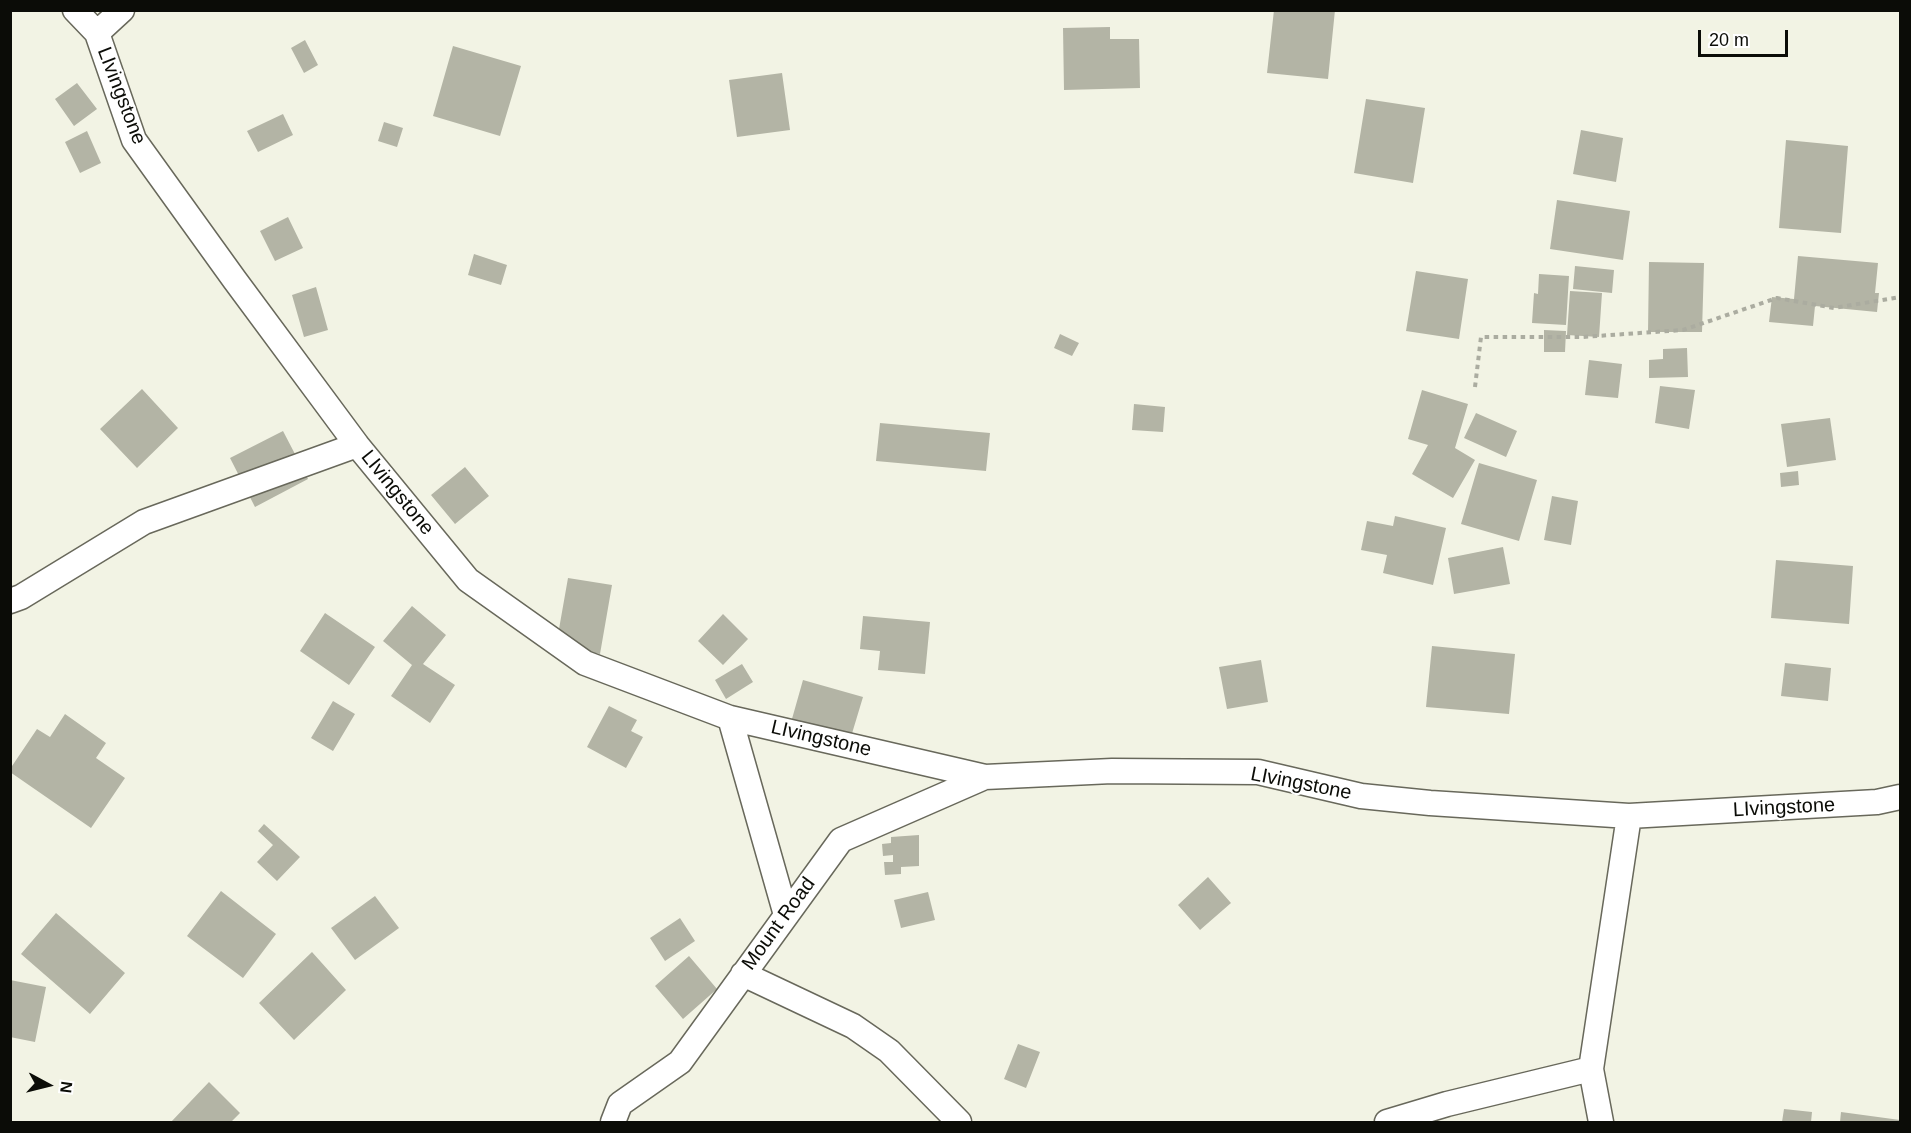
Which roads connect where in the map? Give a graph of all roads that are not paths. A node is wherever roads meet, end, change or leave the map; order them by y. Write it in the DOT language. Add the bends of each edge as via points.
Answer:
graph roads {
  1 [pos="75,10"];
  2 [pos="122,10"];
  3 [pos="97,33"];
  4 [pos="357,445"];
  5 [pos="10,601"];
  6 [pos="730,718"];
  7 [pos="985,777"];
  8 [pos="1900,797"];
  9 [pos="1629,816"];
  10 [pos="786,915"];
  11 [pos="743,974"];
  12 [pos="1591,1069"];
  13 [pos="613,1122"];
  14 [pos="959,1122"];
  15 [pos="1387,1122"];
  16 [pos="1601,1122"];
  1 -- 3 [label="street, LIvingstone"];
  2 -- 3 [label="street"];
  3 -- 4 [label="street, LIvingstone" via="134,140"];
  4 -- 5 [label="street" via="144,522"];
  4 -- 6 [label="street, LIvingstone" via="468,580 585,663"];
  6 -- 7 [label="street, LIvingstone"];
  6 -- 10 [label="street"];
  7 -- 9 [label="street, LIvingstone" via="1112,771 1258,772 1361,796"];
  7 -- 10 [label="street, Mount Road" via="841,840"];
  8 -- 9 [label="street, LIvingstone" via="1877,802"];
  9 -- 12 [label="street"];
  10 -- 11 [label="street, Mount Road"];
  11 -- 13 [label="street, Mount Road" via="680,1062 620,1104"];
  11 -- 14 [label="street" via="853,1026 889,1051"];
  12 -- 15 [label="street"];
  12 -- 16 [label="street"];
}
